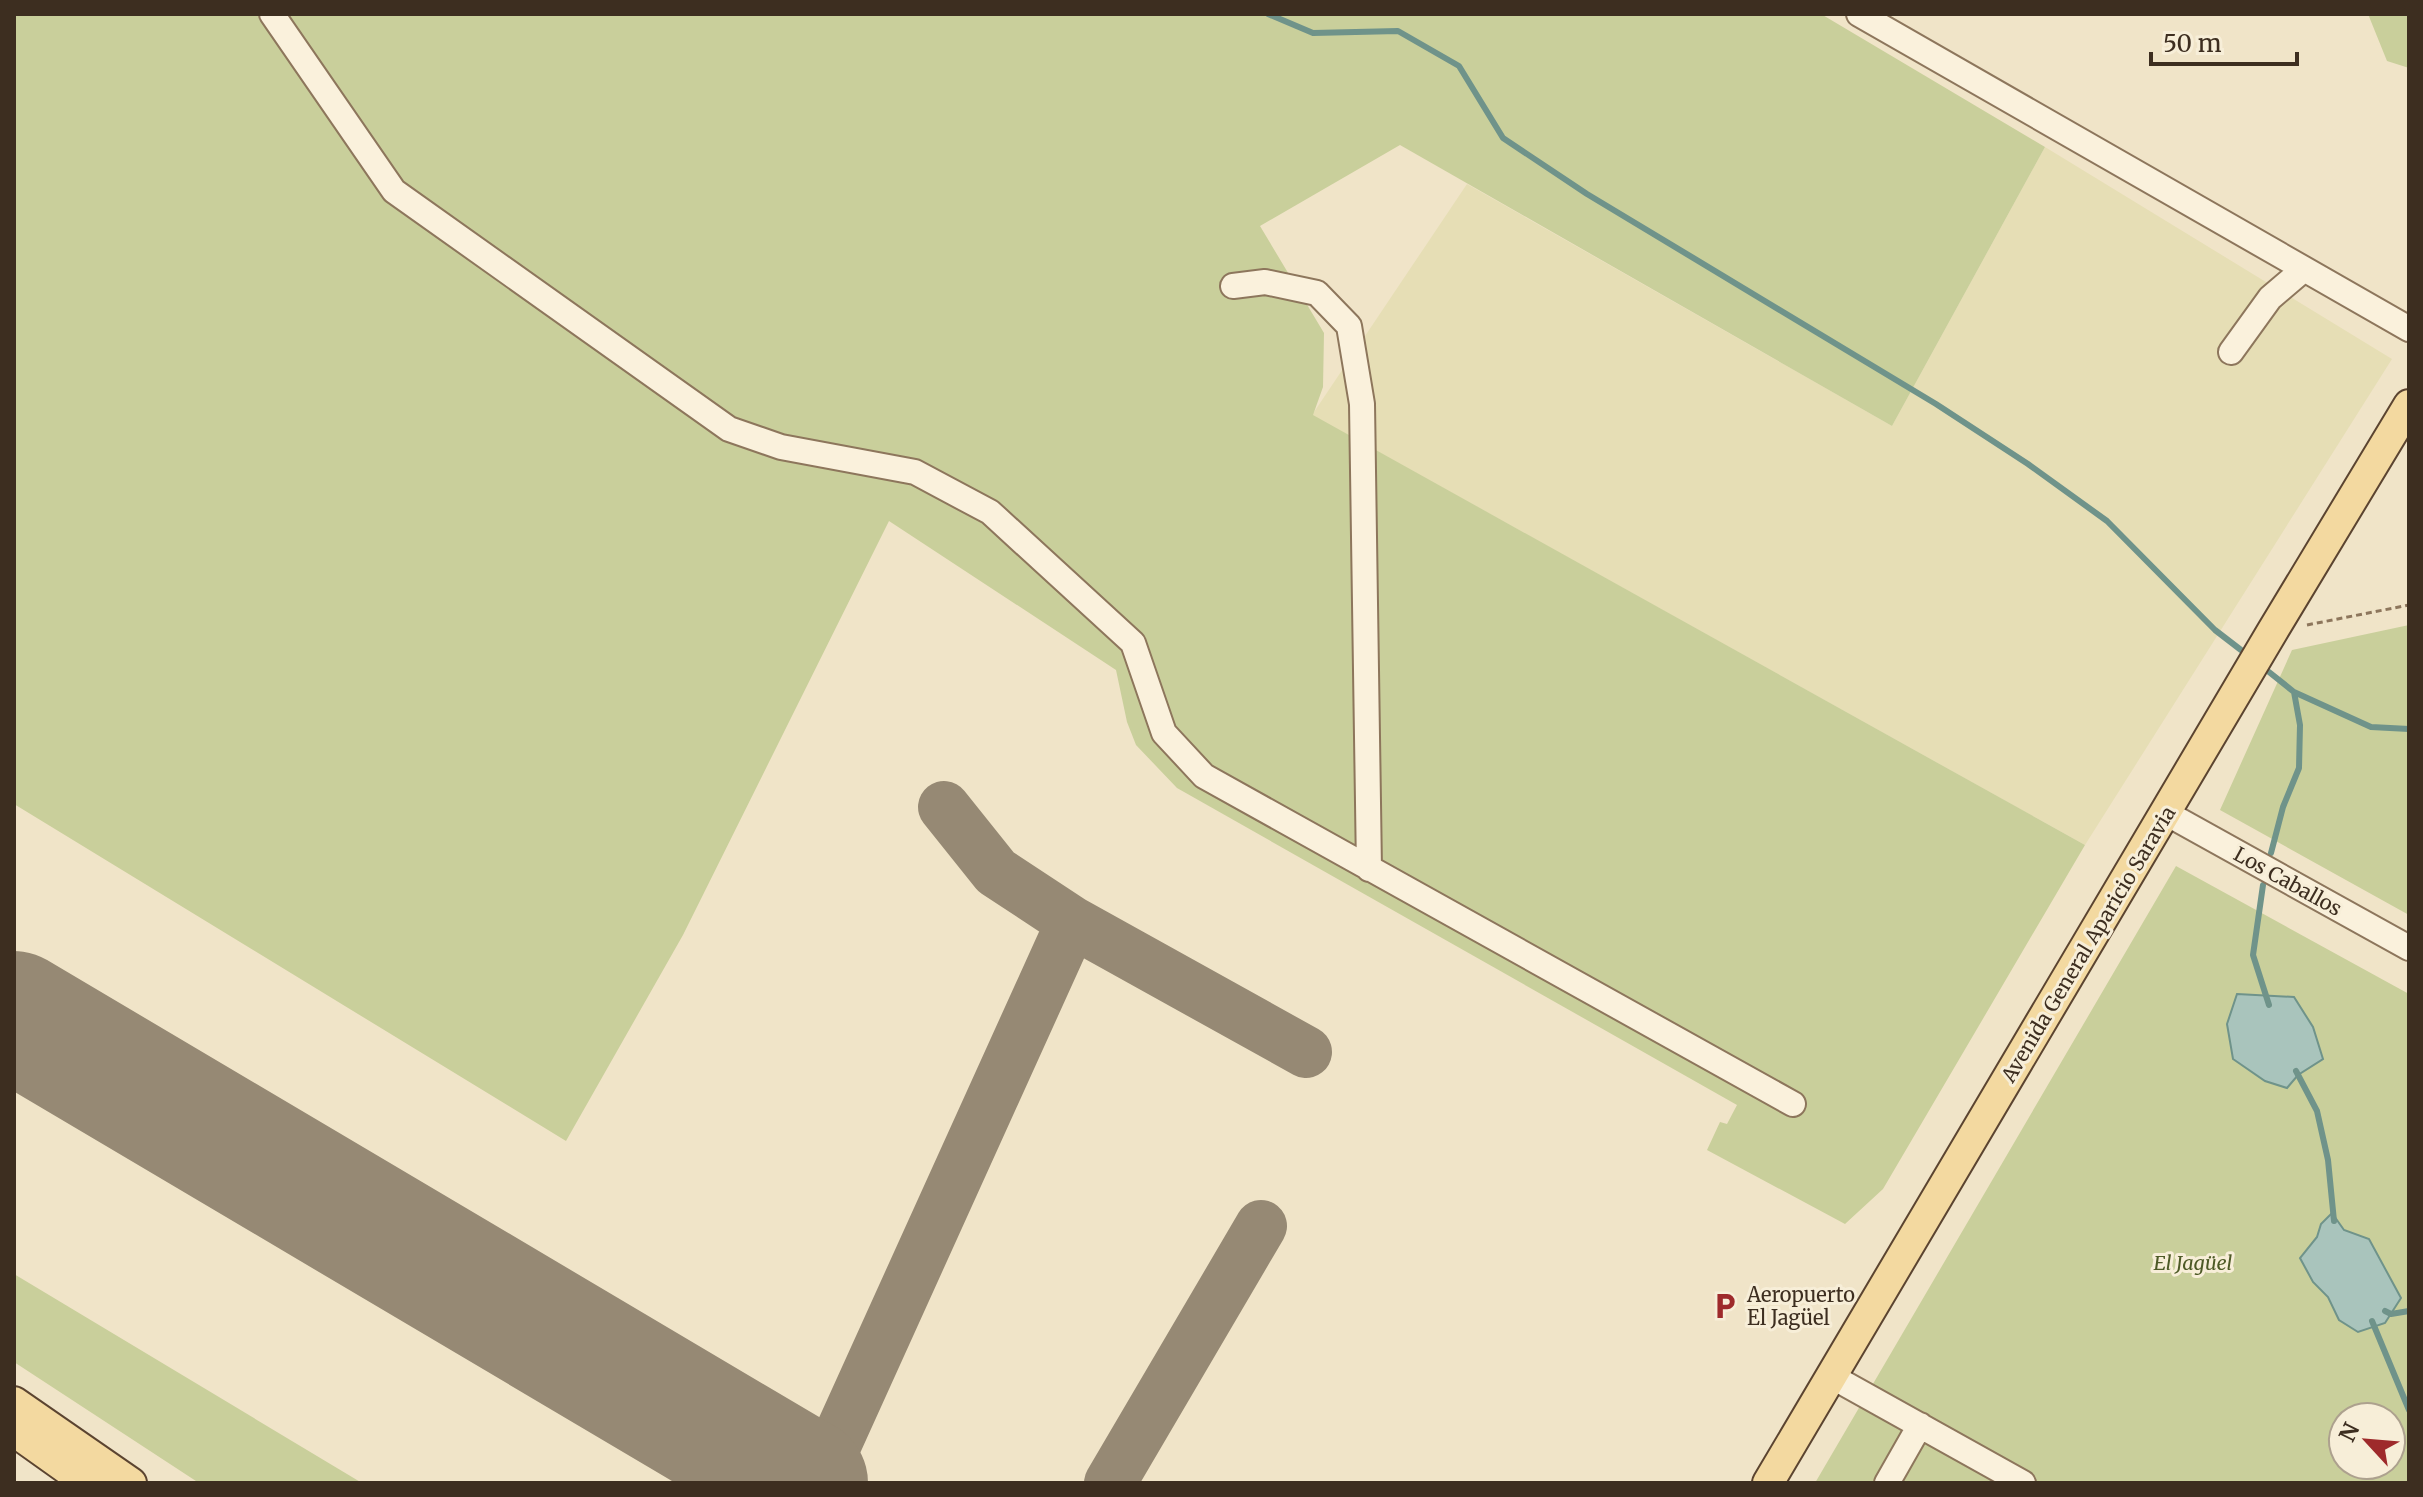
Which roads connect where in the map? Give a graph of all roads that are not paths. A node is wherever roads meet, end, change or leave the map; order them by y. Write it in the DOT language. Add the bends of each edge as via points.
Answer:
graph roads {
  1 [pos="272,14"];
  2 [pos="1859,14"];
  3 [pos="2304,269"];
  4 [pos="1233,286"];
  5 [pos="2409,329"];
  6 [pos="2231,352"];
  7 [pos="2409,405"];
  8 [pos="2166,813"];
  9 [pos="1369,869"];
  10 [pos="2409,948"];
  11 [pos="1793,1104"];
  12 [pos="1831,1376"];
  13 [pos="14,1402"];
  14 [pos="1920,1425"];
  15 [pos="14,1431"];
  16 [pos="87,1483"];
  17 [pos="131,1483"];
  18 [pos="1768,1483"];
  19 [pos="1887,1483"];
  20 [pos="2023,1483"];
  1 -- 9 [label="street" via="394,191 729,429 781,447 915,472 990,512 1133,643 1164,733 1204,776"];
  2 -- 3 [label="street"];
  3 -- 5 [label="street"];
  3 -- 6 [label="street" via="2270,298"];
  4 -- 9 [label="street" via="1265,282 1317,293 1349,326 1362,404"];
  7 -- 8 [label="main road, Avenida General Aparicio Saravia"];
  8 -- 10 [label="street, Los Caballos"];
  8 -- 12 [label="main road, Avenida General Aparicio Saravia"];
  9 -- 11 [label="street"];
  12 -- 14 [label="street"];
  12 -- 18 [label="main road, Avenida General Aparicio Saravia"];
  13 -- 17 [label="main road"];
  14 -- 19 [label="street"];
  14 -- 20 [label="street"];
  15 -- 16 [label="main road"];
}
